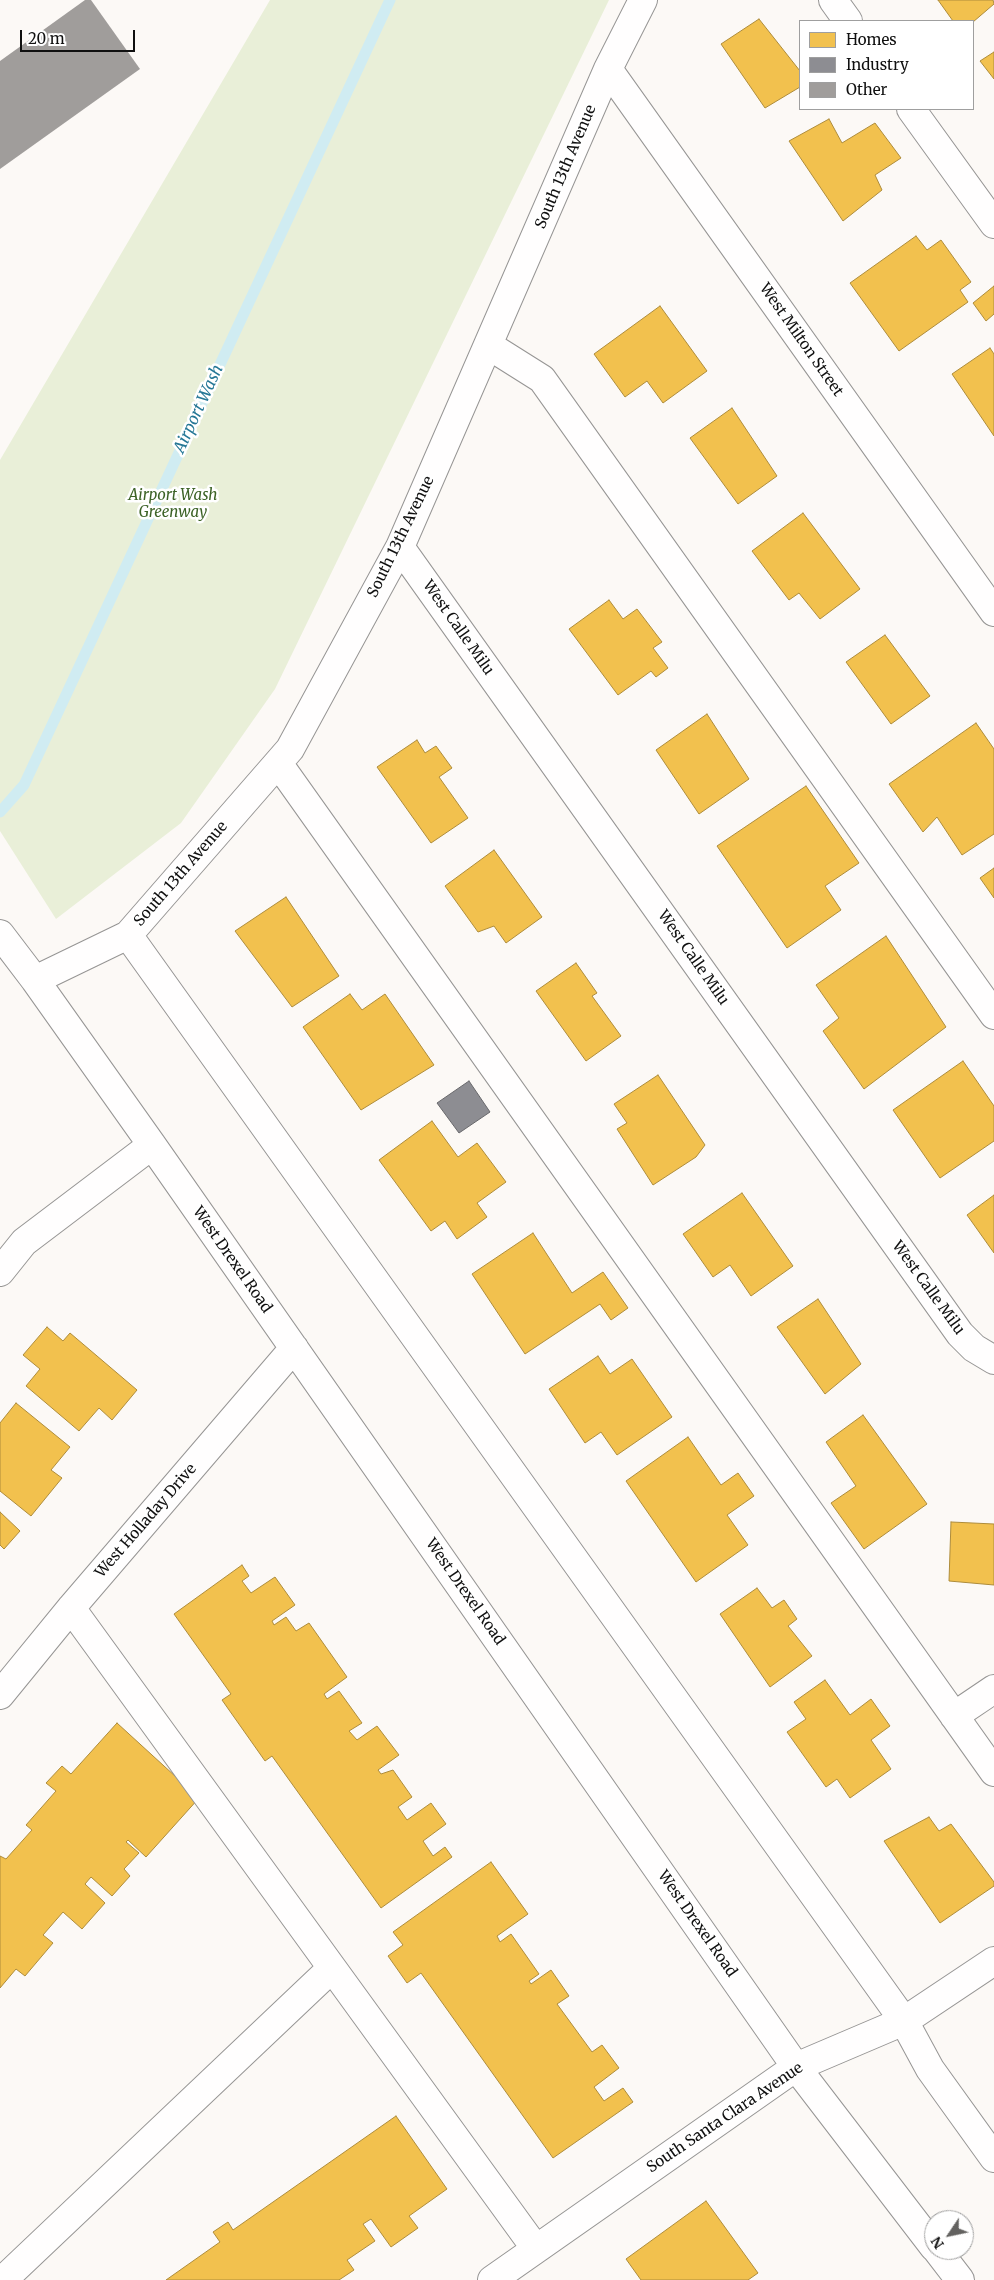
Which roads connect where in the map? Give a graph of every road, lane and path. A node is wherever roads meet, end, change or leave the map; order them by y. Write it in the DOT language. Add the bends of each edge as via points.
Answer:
graph roads {
  1 [pos="643,0"];
  2 [pos="833,0"];
  3 [pos="847,20"];
  4 [pos="608,69"];
  5 [pos="912,110"];
  6 [pos="994,224"];
  7 [pos="488,345"];
  8 [pos="400,547"];
  9 [pos="994,612"];
  10 [pos="278,763"];
  11 [pos="0,934"];
  12 [pos="128,935"];
  13 [pos="35,980"];
  14 [pos="994,1016"];
  15 [pos="152,1146"];
  16 [pos="0,1272"];
  17 [pos="294,1348"];
  18 [pos="994,1360"];
  19 [pos="72,1608"];
  20 [pos="994,1689"];
  21 [pos="0,1696"];
  22 [pos="954,1716"];
  23 [pos="994,1772"];
  24 [pos="994,1961"];
  25 [pos="331,1969"];
  26 [pos="904,2021"];
  27 [pos="796,2068"];
  28 [pos="994,2158"];
  29 [pos="924,2233"];
  30 [pos="536,2250"];
  31 [pos="945,2260"];
  32 [pos="506,2276"];
  33 [pos="4,2280"];
  34 [pos="960,2280"];
  1 -- 4 [label="street, South 13th Avenue"];
  2 -- 3 [label="street"];
  4 -- 7 [label="street, South 13th Avenue"];
  4 -- 9 [label="street, West Milton Street"];
  5 -- 6 [label="street"];
  7 -- 8 [label="street, South 13th Avenue"];
  7 -- 14 [label="street" via="542,379"];
  8 -- 10 [label="street, South 13th Avenue" via="290,749"];
  8 -- 18 [label="street, West Calle Milu" via="960,1334 974,1348"];
  10 -- 12 [label="street, South 13th Avenue"];
  10 -- 22 [label="street"];
  11 -- 13 [label="street, West Drexel Road"];
  12 -- 13 [label="street, South 13th Avenue"];
  12 -- 26 [label="street"];
  13 -- 15 [label="street, West Drexel Road"];
  15 -- 16 [label="street" via="24,1242"];
  15 -- 17 [label="street, West Drexel Road"];
  17 -- 19 [label="street, West Holladay Drive"];
  17 -- 27 [label="street, West Drexel Road"];
  19 -- 21 [label="street, West Holladay Drive"];
  19 -- 25 [label="street"];
  20 -- 22 [label="street"];
  22 -- 23 [label="street"];
  24 -- 26 [label="street, South Santa Clara Avenue"];
  25 -- 30 [label="street"];
  25 -- 33 [label="street"];
  26 -- 27 [label="street, South Santa Clara Avenue"];
  26 -- 28 [label="street" via="930,2069"];
  27 -- 29 [label="street, West Drexel Road"];
  27 -- 30 [label="street, South Santa Clara Avenue"];
  30 -- 32 [label="street, South Santa Clara Avenue"];
  31 -- 34 [label="street"];
}
